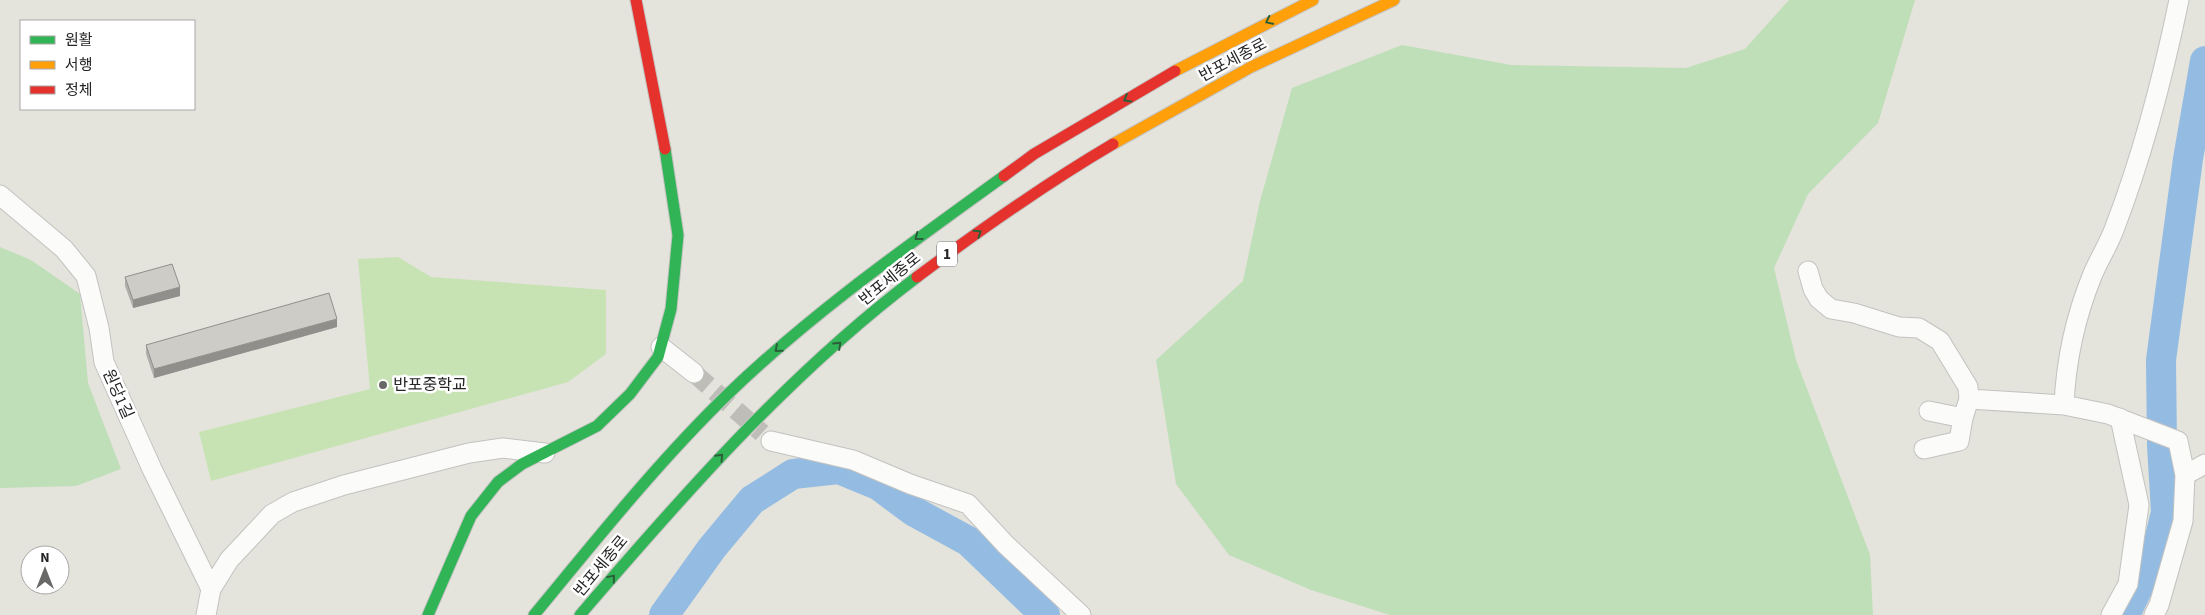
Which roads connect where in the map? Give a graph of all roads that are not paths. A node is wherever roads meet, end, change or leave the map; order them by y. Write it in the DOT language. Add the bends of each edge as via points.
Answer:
graph roads {
  1 [pos="636,0"];
  2 [pos="1313,0"];
  3 [pos="1394,0"];
  4 [pos="2179,0"];
  5 [pos="0,195"];
  6 [pos="1808,270"];
  7 [pos="661,347"];
  8 [pos="694,373"];
  9 [pos="1969,399"];
  10 [pos="2064,405"];
  11 [pos="1929,412"];
  12 [pos="1962,418"];
  13 [pos="2127,421"];
  14 [pos="771,440"];
  15 [pos="1924,449"];
  16 [pos="546,453"];
  17 [pos="2205,464"];
  18 [pos="2185,475"];
  19 [pos="211,589"];
  20 [pos="206,615"];
  21 [pos="428,615"];
  22 [pos="534,615"];
  23 [pos="580,615"];
  24 [pos="1081,615"];
  25 [pos="2111,615"];
  26 [pos="2154,615"];
  1 -- 7 [label="main road" via="663,132 678,235 671,309"];
  2 -- 22 [label="main road, 반포세종로 / 1, one-way" via="1154,82 1034,154 834,300 728,394 634,494"];
  23 -- 3 [label="main road, 반포세종로 / 1, one-way" via="660,521 750,426 853,330 943,257 1052,182 1171,112 1260,64"];
  4 -- 10 [label="street" via="2158,94 2115,228 2079,312 2066,376"];
  5 -- 19 [label="street, 원당1길" via="64,248 86,276 104,362"];
  6 -- 9 [label="street" via="1819,299 1831,309 1899,327 1919,328 1940,341 1968,387"];
  7 -- 8 [label="street"];
  7 -- 16 [label="main road" via="658,357 630,394 597,426"];
  9 -- 10 [label="street"];
  9 -- 12 [label="street"];
  10 -- 13 [label="street"];
  11 -- 12 [label="street"];
  12 -- 15 [label="street" via="1959,441"];
  13 -- 18 [label="street" via="2178,440"];
  13 -- 25 [label="street" via="2139,505 2128,584"];
  14 -- 24 [label="street" via="853,460 968,504 1006,545"];
  16 -- 19 [label="street" via="503,448 469,453 293,502 272,514 228,560"];
  16 -- 21 [label="main road" via="522,464 498,482 471,516"];
  17 -- 18 [label="street"];
  18 -- 26 [label="street" via="2183,521"];
  19 -- 20 [label="street"];
}
